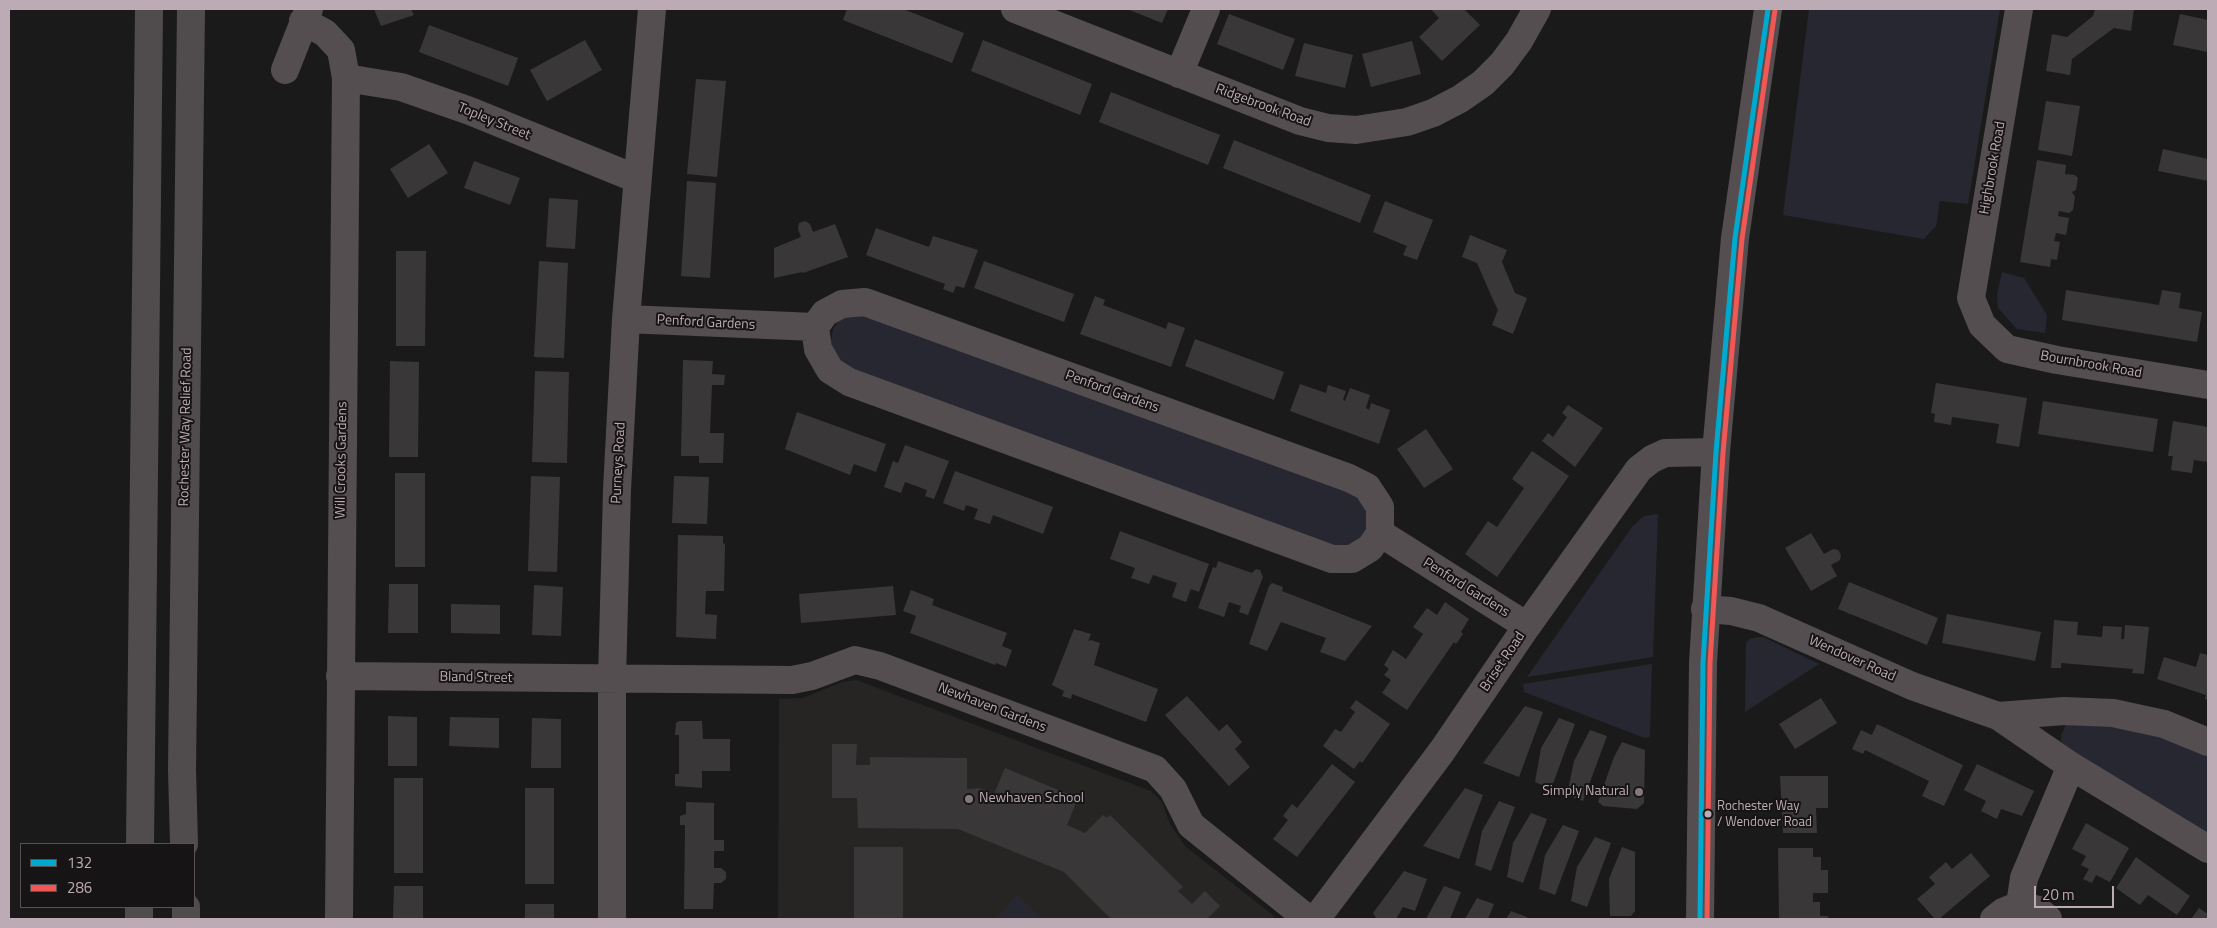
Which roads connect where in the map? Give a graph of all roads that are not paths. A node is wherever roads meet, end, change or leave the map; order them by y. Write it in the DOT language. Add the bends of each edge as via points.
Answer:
graph roads {
  1 [pos="149,9"];
  2 [pos="191,9"];
  3 [pos="652,9"];
  4 [pos="1015,9"];
  5 [pos="1206,9"];
  6 [pos="1537,9"];
  7 [pos="1768,9"];
  8 [pos="2019,9"];
  9 [pos="306,15"];
  10 [pos="285,70"];
  11 [pos="1179,74"];
  12 [pos="346,78"];
  13 [pos="637,179"];
  14 [pos="626,319"];
  15 [pos="1982,325"];
  16 [pos="815,327"];
  17 [pos="2208,385"];
  18 [pos="1716,452"];
  19 [pos="1380,533"];
  20 [pos="1705,609"];
  21 [pos="1527,626"];
  22 [pos="340,676"];
  23 [pos="612,679"];
  24 [pos="1998,716"];
  25 [pos="2208,742"];
  26 [pos="2071,766"];
  27 [pos="140,843"];
  28 [pos="184,843"];
  29 [pos="2208,849"];
  30 [pos="2020,905"];
  31 [pos="339,919"];
  32 [pos="612,919"];
  33 [pos="1308,919"];
  34 [pos="1316,919"];
  35 [pos="1700,919"];
  36 [pos="1994,919"];
  37 [pos="2048,919"];
  1 -- 27 [label="highway"];
  2 -- 28 [label="highway, Rochester Way Relief Road" via="182,770"];
  3 -- 13 [label="street, Purneys Road"];
  4 -- 11 [label="street, Ridgebrook Road"];
  5 -- 11 [label="street"];
  6 -- 11 [label="street, Ridgebrook Road" via="1519,41 1483,83 1433,113 1380,128 1328,128 1300,121"];
  7 -- 18 [label="street" via="1735,238"];
  8 -- 15 [label="street, Highbrook Road" via="1971,298"];
  9 -- 10 [label="street, Will Crooks Gardens"];
  9 -- 12 [label="street, Will Crooks Gardens" via="341,50"];
  12 -- 13 [label="street, Topley Street" via="401,87 470,111"];
  12 -- 22 [label="street, Will Crooks Gardens"];
  13 -- 14 [label="street, Purneys Road"];
  14 -- 16 [label="street, Penford Gardens"];
  14 -- 23 [label="street, Purneys Road"];
  15 -- 17 [label="street, Bournbrook Road" via="2007,349"];
  16 -- 19 [label="street" via="818,349 830,370 849,382 1103,477 1332,559 1352,559 1370,548"];
  16 -- 19 [label="street, Penford Gardens" via="826,313 842,304 865,302 1349,478 1367,487 1380,507"];
  18 -- 20 [label="street"];
  18 -- 21 [label="street, Briset Road" via="1665,454 1639,469"];
  19 -- 21 [label="street, Penford Gardens"];
  20 -- 24 [label="street, Wendover Road" via="1759,618 1912,686"];
  20 -- 35 [label="street"];
  21 -- 34 [label="street, Briset Road" via="1442,751"];
  22 -- 23 [label="street, Bland Street"];
  22 -- 31 [label="street, Will Crooks Gardens"];
  23 -- 32 [label="street, Purneys Road"];
  23 -- 33 [label="street, Newhaven Gardens" via="792,680 855,660 880,666 1155,769 1173,789 1192,826"];
  24 -- 25 [label="street, Wendover Road" via="2064,711 2113,713 2164,724"];
  24 -- 26 [label="street, Wendover Road"];
  26 -- 29 [label="street, Wendover Road"];
  26 -- 30 [label="street" via="2024,878"];
  30 -- 36 [label="street"];
  30 -- 37 [label="street" via="2038,910"];
}
